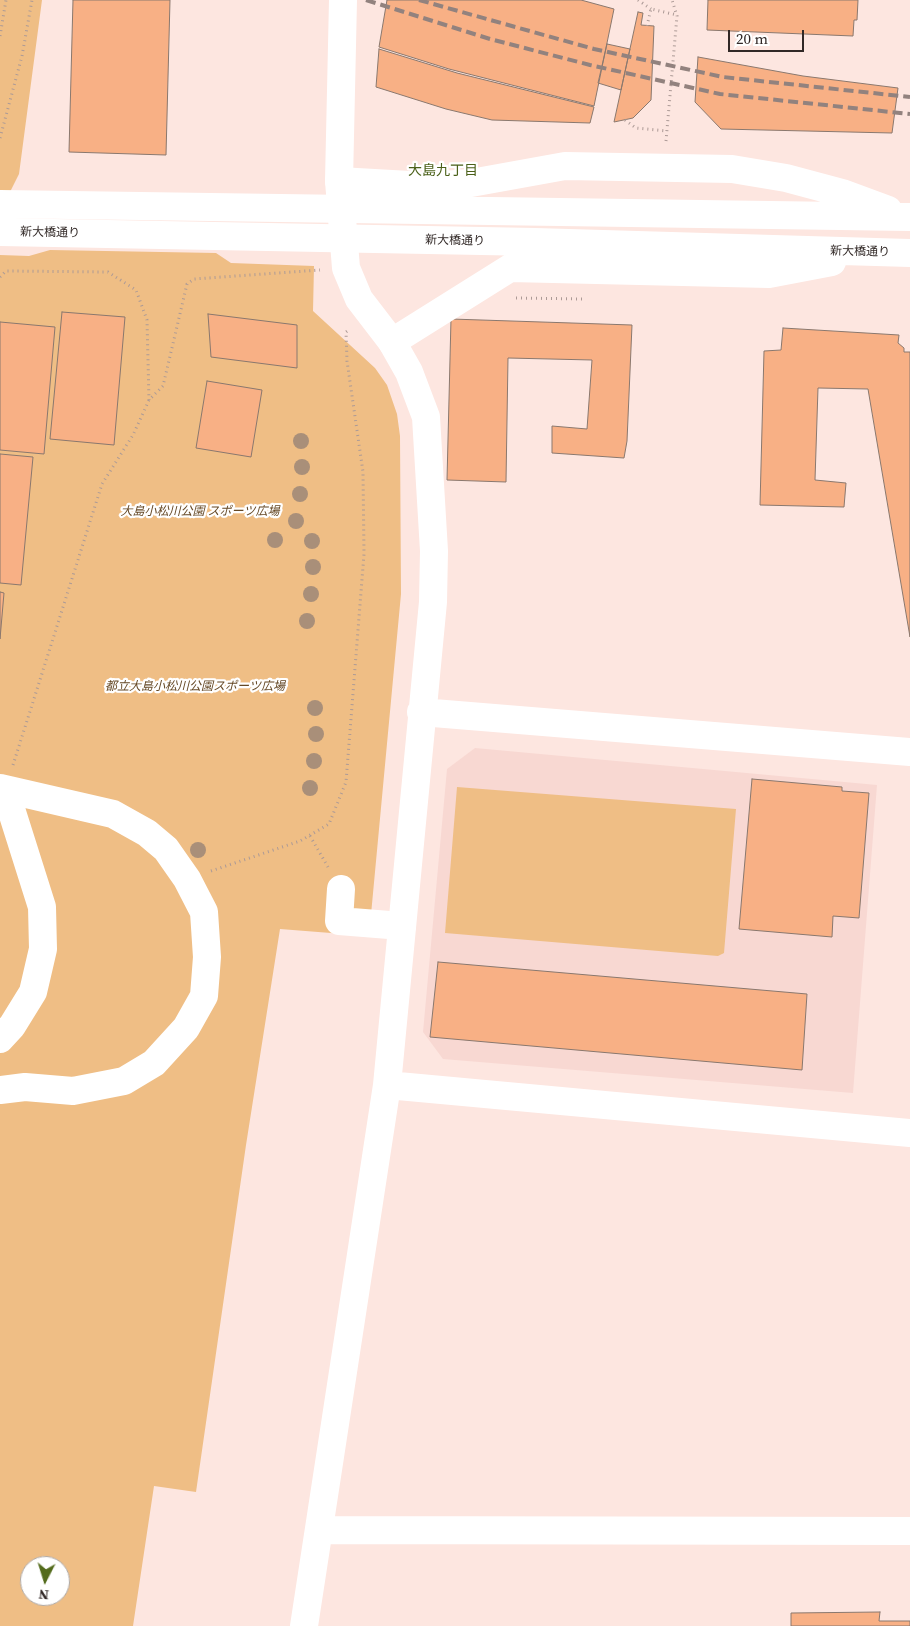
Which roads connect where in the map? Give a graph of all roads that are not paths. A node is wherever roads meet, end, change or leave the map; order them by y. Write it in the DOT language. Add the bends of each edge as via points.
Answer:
graph roads {
  1 [pos="343,0"];
  2 [pos="339,181"];
  3 [pos="0,204"];
  4 [pos="909,217"];
  5 [pos="0,232"];
  6 [pos="910,252"];
  7 [pos="882,253"];
  8 [pos="392,342"];
  9 [pos="422,712"];
  10 [pos="910,752"];
  11 [pos="3,789"];
  12 [pos="341,889"];
  13 [pos="402,926"];
  14 [pos="0,1039"];
  15 [pos="386,1084"];
  16 [pos="0,1090"];
  17 [pos="910,1133"];
  18 [pos="320,1530"];
  19 [pos="910,1531"];
  20 [pos="304,1626"];
  1 -- 2 [label="street"];
  2 -- 4 [label="street" via="427,186 471,183 565,166 732,168 842,193"];
  2 -- 8 [label="street" via="346,268 359,300"];
  3 -- 4 [label="street"];
  5 -- 7 [label="street, 新大橋通り" via="535,242"];
  6 -- 7 [label="street, 新大橋通り"];
  7 -- 8 [label="street" via="769,274 510,268"];
  8 -- 9 [label="street" via="409,372 426,417 430,449 433,602"];
  9 -- 10 [label="street"];
  9 -- 13 [label="street"];
  11 -- 14 [label="street" via="42,907 43,949 33,992"];
  11 -- 16 [label="street" via="113,814 147,833 166,849 204,912 207,957 204,996 186,1028 154,1063 124,1081 73,1091 24,1087"];
  12 -- 13 [label="street" via="339,921"];
  13 -- 15 [label="street"];
  15 -- 17 [label="street"];
  15 -- 18 [label="street"];
  18 -- 19 [label="street"];
  18 -- 20 [label="street"];
}
